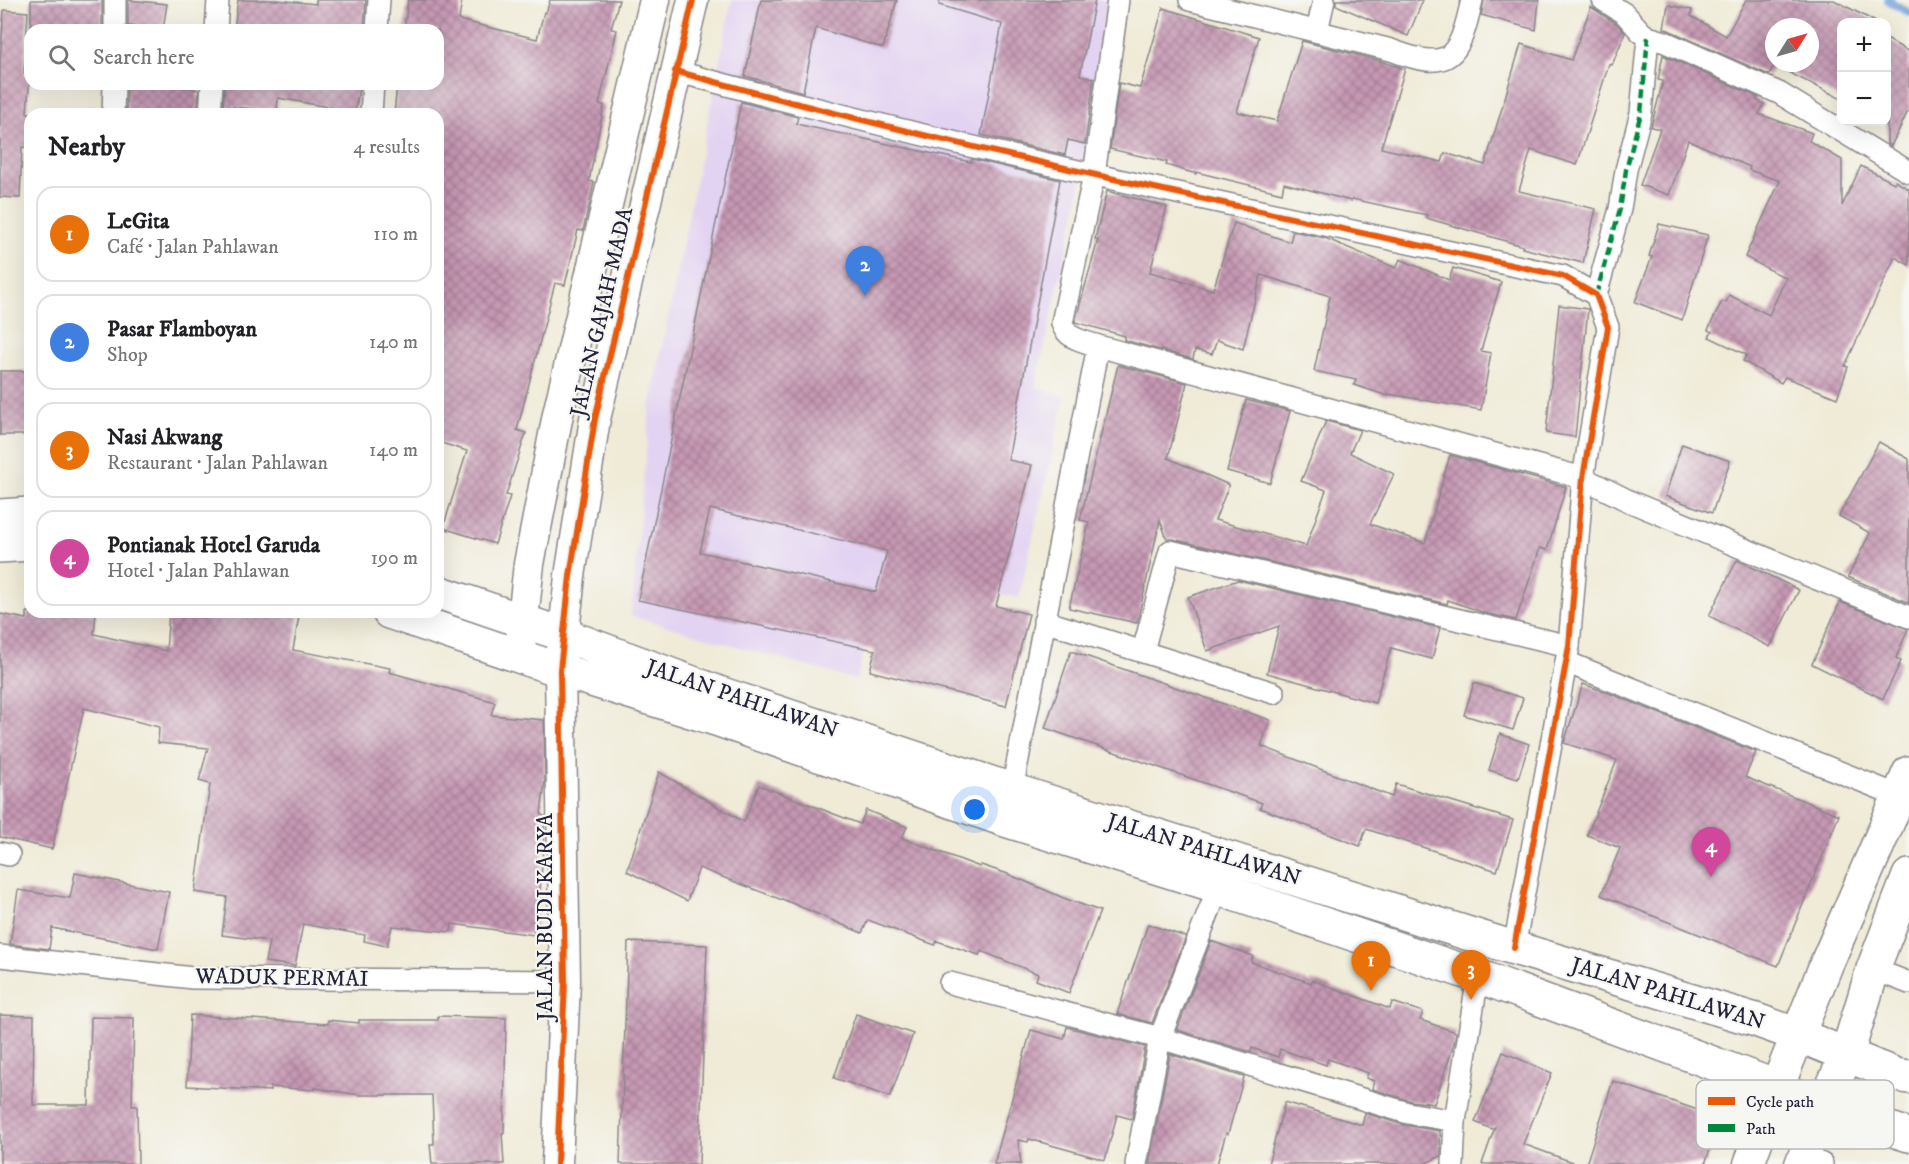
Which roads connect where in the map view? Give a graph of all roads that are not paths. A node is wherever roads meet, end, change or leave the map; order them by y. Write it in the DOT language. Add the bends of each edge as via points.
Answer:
graph roads {
  1 [pos="115,0"];
  2 [pos="218,0"];
  3 [pos="380,0"];
  4 [pos="655,0"];
  5 [pos="693,0"];
  6 [pos="1118,0"];
  7 [pos="1190,0"];
  8 [pos="1324,0"];
  9 [pos="1472,0"];
  10 [pos="1603,0"];
  11 [pos="114,24"];
  12 [pos="216,24"];
  13 [pos="378,24"];
  14 [pos="1317,31"];
  15 [pos="1648,37"];
  16 [pos="675,71"];
  17 [pos="114,90"];
  18 [pos="212,90"];
  19 [pos="373,90"];
  20 [pos="113,108"];
  21 [pos="210,108"];
  22 [pos="372,108"];
  23 [pos="1909,171"];
  24 [pos="1094,175"];
  25 [pos="1596,295"];
  26 [pos="1098,346"];
  27 [pos="1583,478"];
  28 [pos="24,514"];
  29 [pos="0,516"];
  30 [pos="24,544"];
  31 [pos="0,546"];
  32 [pos="444,594"];
  33 [pos="1909,617"];
  34 [pos="407,618"];
  35 [pos="523,620"];
  36 [pos="1044,621"];
  37 [pos="564,635"];
  38 [pos="1143,651"];
  39 [pos="1567,654"];
  40 [pos="519,656"];
  41 [pos="560,670"];
  42 [pos="1274,693"];
  43 [pos="1904,785"];
  44 [pos="1011,790"];
  45 [pos="1909,876"];
  46 [pos="1218,888"];
  47 [pos="1514,948"];
  48 [pos="0,956"];
  49 [pos="1873,969"];
  50 [pos="1478,976"];
  51 [pos="565,981"];
  52 [pos="950,983"];
  53 [pos="1909,983"];
  54 [pos="1798,1035"];
  55 [pos="1160,1038"];
  56 [pos="1847,1054"];
  57 [pos="1909,1077"];
  58 [pos="1758,1080"];
  59 [pos="1780,1080"];
  60 [pos="1835,1080"];
  61 [pos="1455,1121"];
  62 [pos="1894,1130"];
  63 [pos="1909,1135"];
  64 [pos="1754,1149"];
  65 [pos="557,1164"];
  66 [pos="1136,1164"];
  67 [pos="1453,1164"];
  68 [pos="1749,1164"];
  1 -- 11 [label="street"];
  2 -- 12 [label="street"];
  3 -- 13 [label="street"];
  4 -- 35 [label="street, JALAN GAJAH MADA" via="558,414 529,564"];
  5 -- 16 [label="street, JALAN GAJAH MADA"];
  6 -- 24 [label="street"];
  7 -- 14 [label="street"];
  8 -- 14 [label="street"];
  9 -- 14 [label="street" via="1458,46 1437,61"];
  10 -- 15 [label="street" via="1625,14"];
  15 -- 23 [label="street" via="1779,93"];
  15 -- 25 [label="street" via="1641,113"];
  16 -- 24 [label="street"];
  16 -- 37 [label="street, JALAN GAJAH MADA" via="595,420"];
  17 -- 20 [label="street"];
  18 -- 21 [label="street"];
  19 -- 22 [label="street"];
  24 -- 25 [label="street" via="1563,276"];
  24 -- 26 [label="street" via="1062,323 1068,335"];
  25 -- 27 [label="street" via="1608,327"];
  26 -- 27 [label="street"];
  26 -- 36 [label="street"];
  27 -- 33 [label="street" via="1631,502"];
  27 -- 39 [label="street"];
  28 -- 29 [label="highway"];
  30 -- 31 [label="highway"];
  32 -- 35 [label="highway, JALAN PAHLAWAN"];
  34 -- 40 [label="highway, JALAN PAHLAWAN"];
  35 -- 37 [label="highway, JALAN PAHLAWAN"];
  35 -- 40 [label="street, JALAN GAJAH MADA"];
  36 -- 38 [label="street"];
  36 -- 44 [label="street"];
  37 -- 41 [label="street, JALAN GAJAH MADA"];
  37 -- 44 [label="highway, JALAN PAHLAWAN" via="722,694"];
  38 -- 39 [label="street" via="1170,552"];
  38 -- 42 [label="street"];
  39 -- 43 [label="street"];
  39 -- 47 [label="street"];
  40 -- 41 [label="highway, JALAN PAHLAWAN"];
  41 -- 46 [label="highway, JALAN PAHLAWAN"];
  41 -- 51 [label="street, JALAN BUDI KARYA"];
  43 -- 54 [label="highway"];
  44 -- 47 [label="highway, JALAN PAHLAWAN"];
  45 -- 49 [label="highway"];
  46 -- 50 [label="highway, JALAN PAHLAWAN"];
  46 -- 55 [label="street"];
  47 -- 54 [label="highway, JALAN PAHLAWAN"];
  48 -- 51 [label="street, WADUK PERMAI" via="193,978"];
  49 -- 53 [label="street"];
  49 -- 56 [label="highway"];
  50 -- 58 [label="highway, JALAN PAHLAWAN"];
  50 -- 61 [label="street"];
  51 -- 65 [label="street, JALAN BUDI KARYA"];
  52 -- 55 [label="street"];
  54 -- 56 [label="highway, JALAN PAHLAWAN"];
  54 -- 59 [label="highway"];
  55 -- 61 [label="street" via="1408,1113"];
  55 -- 66 [label="street"];
  56 -- 57 [label="highway, JALAN PAHLAWAN"];
  56 -- 60 [label="highway"];
  61 -- 67 [label="street"];
  62 -- 63 [label="highway, JALAN PAHLAWAN"];
  64 -- 68 [label="street"];
}
